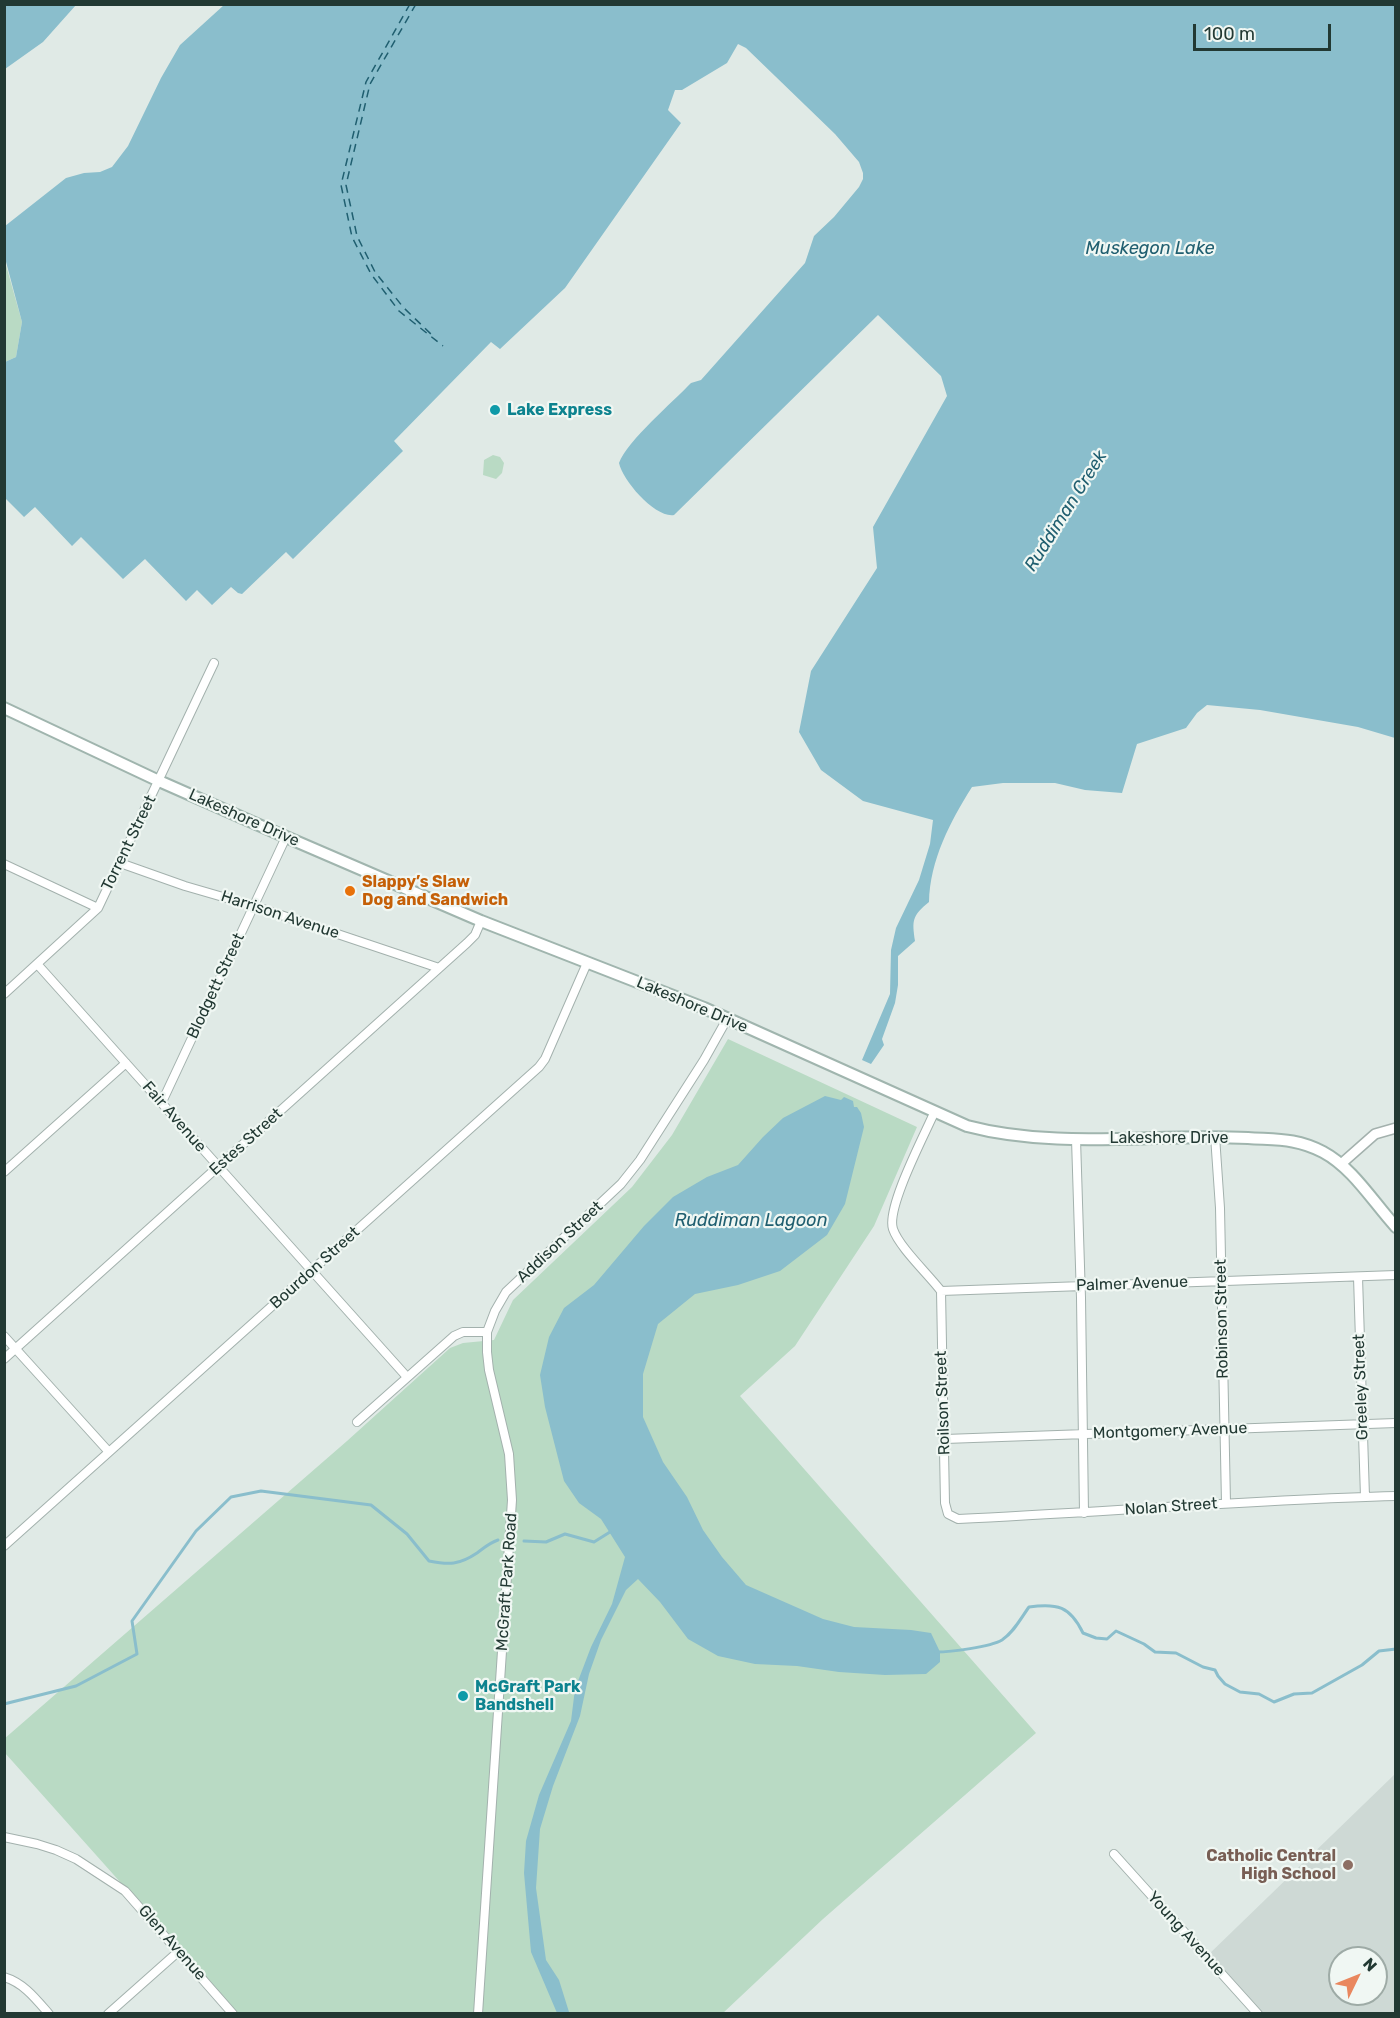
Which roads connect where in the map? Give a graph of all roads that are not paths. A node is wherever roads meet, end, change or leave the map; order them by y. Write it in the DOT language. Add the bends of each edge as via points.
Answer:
graph roads {
  1 [pos="214,663"];
  2 [pos="6,712"];
  3 [pos="159,781"];
  4 [pos="286,837"];
  5 [pos="120,863"];
  6 [pos="4,864"];
  7 [pos="254,906"];
  8 [pos="98,908"];
  9 [pos="481,921"];
  10 [pos="587,963"];
  11 [pos="38,965"];
  12 [pos="439,968"];
  13 [pos="4,994"];
  14 [pos="727,1019"];
  15 [pos="126,1063"];
  16 [pos="162,1102"];
  17 [pos="934,1113"];
  18 [pos="1395,1128"];
  19 [pos="1215,1136"];
  20 [pos="1076,1139"];
  21 [pos="1341,1164"];
  22 [pos="218,1167"];
  23 [pos="4,1172"];
  24 [pos="1395,1227"];
  25 [pos="312,1271"];
  26 [pos="1395,1275"];
  27 [pos="1358,1277"];
  28 [pos="1220,1281"];
  29 [pos="1081,1286"];
  30 [pos="941,1291"];
  31 [pos="487,1332"];
  32 [pos="4,1336"];
  33 [pos="16,1348"];
  34 [pos="4,1359"];
  35 [pos="407,1377"];
  36 [pos="357,1422"];
  37 [pos="1395,1423"];
  38 [pos="1363,1424"];
  39 [pos="1224,1430"];
  40 [pos="1084,1434"];
  41 [pos="945,1439"];
  42 [pos="109,1452"];
  43 [pos="1395,1496"];
  44 [pos="1365,1497"];
  45 [pos="1227,1503"];
  46 [pos="1084,1513"];
  47 [pos="948,1514"];
  48 [pos="4,1546"];
  49 [pos="4,1838"];
  50 [pos="1114,1854"];
  51 [pos="179,1950"];
  52 [pos="4,1977"];
  53 [pos="49,2013"];
  54 [pos="108,2013"];
  55 [pos="233,2013"];
  56 [pos="478,2013"];
  57 [pos="1257,2013"];
  1 -- 3 [label="street, Torrent Street"];
  2 -- 3 [label="main road, Lakeshore Drive"];
  3 -- 4 [label="main road, Lakeshore Drive"];
  3 -- 5 [label="street, Torrent Street"];
  4 -- 7 [label="street, Blodgett Street"];
  4 -- 9 [label="main road, Lakeshore Drive"];
  5 -- 7 [label="street, Harrison Avenue"];
  5 -- 8 [label="street, Torrent Street"];
  6 -- 8 [label="street"];
  7 -- 12 [label="street, Harrison Avenue"];
  7 -- 16 [label="street, Blodgett Street"];
  8 -- 11 [label="street, Torrent Street"];
  9 -- 10 [label="main road, Lakeshore Drive"];
  9 -- 12 [label="street, Estes Street" via="471,939"];
  10 -- 14 [label="main road, Lakeshore Drive"];
  10 -- 25 [label="street, Bourdon Street" via="539,1067"];
  11 -- 13 [label="street, Torrent Street"];
  11 -- 15 [label="street, Fair Avenue"];
  12 -- 22 [label="street, Estes Street"];
  14 -- 17 [label="main road, Lakeshore Drive"];
  14 -- 31 [label="street, Addison Street" via="621,1184 507,1292"];
  15 -- 16 [label="street, Fair Avenue"];
  15 -- 23 [label="street"];
  16 -- 22 [label="street, Fair Avenue"];
  17 -- 20 [label="main road, Lakeshore Drive" via="997,1134"];
  17 -- 30 [label="street" via="892,1213 896,1235"];
  18 -- 21 [label="street" via="1375,1134"];
  19 -- 20 [label="main road, Lakeshore Drive"];
  19 -- 21 [label="main road, Lakeshore Drive" via="1289,1140 1323,1152"];
  19 -- 28 [label="street, Robinson Street"];
  20 -- 29 [label="street"];
  21 -- 24 [label="main road, Lakeshore Drive"];
  22 -- 25 [label="street, Fair Avenue"];
  22 -- 33 [label="street, Estes Street"];
  25 -- 35 [label="street, Fair Avenue"];
  25 -- 42 [label="street, Bourdon Street"];
  26 -- 27 [label="street, Palmer Avenue"];
  27 -- 28 [label="street, Palmer Avenue"];
  27 -- 38 [label="street, Greeley Street"];
  28 -- 29 [label="street, Palmer Avenue"];
  28 -- 39 [label="street, Robinson Street"];
  29 -- 30 [label="street, Palmer Avenue"];
  29 -- 40 [label="street"];
  30 -- 41 [label="street, Roilson Street"];
  31 -- 35 [label="street" via="459,1333"];
  31 -- 56 [label="street, McGraft Park Road" via="489,1370 509,1454 512,1500"];
  32 -- 33 [label="street"];
  33 -- 34 [label="street, Estes Street"];
  33 -- 42 [label="street"];
  35 -- 36 [label="street"];
  37 -- 38 [label="street, Montgomery Avenue"];
  38 -- 39 [label="street, Montgomery Avenue"];
  38 -- 44 [label="street, Greeley Street"];
  39 -- 40 [label="street, Montgomery Avenue"];
  39 -- 45 [label="street, Robinson Street"];
  40 -- 41 [label="street, Montgomery Avenue"];
  40 -- 46 [label="street"];
  41 -- 47 [label="street, Roilson Street"];
  42 -- 48 [label="street, Bourdon Street"];
  43 -- 44 [label="street, Nolan Street"];
  44 -- 45 [label="street, Nolan Street"];
  45 -- 46 [label="street, Nolan Street"];
  46 -- 47 [label="street, Nolan Street" via="958,1519"];
  49 -- 51 [label="street, Glen Avenue" via="56,1850 106,1877 125,1891"];
  50 -- 57 [label="street, Young Avenue"];
  51 -- 54 [label="street"];
  51 -- 55 [label="street, Glen Avenue"];
  52 -- 53 [label="street" via="18,1983"];
}
